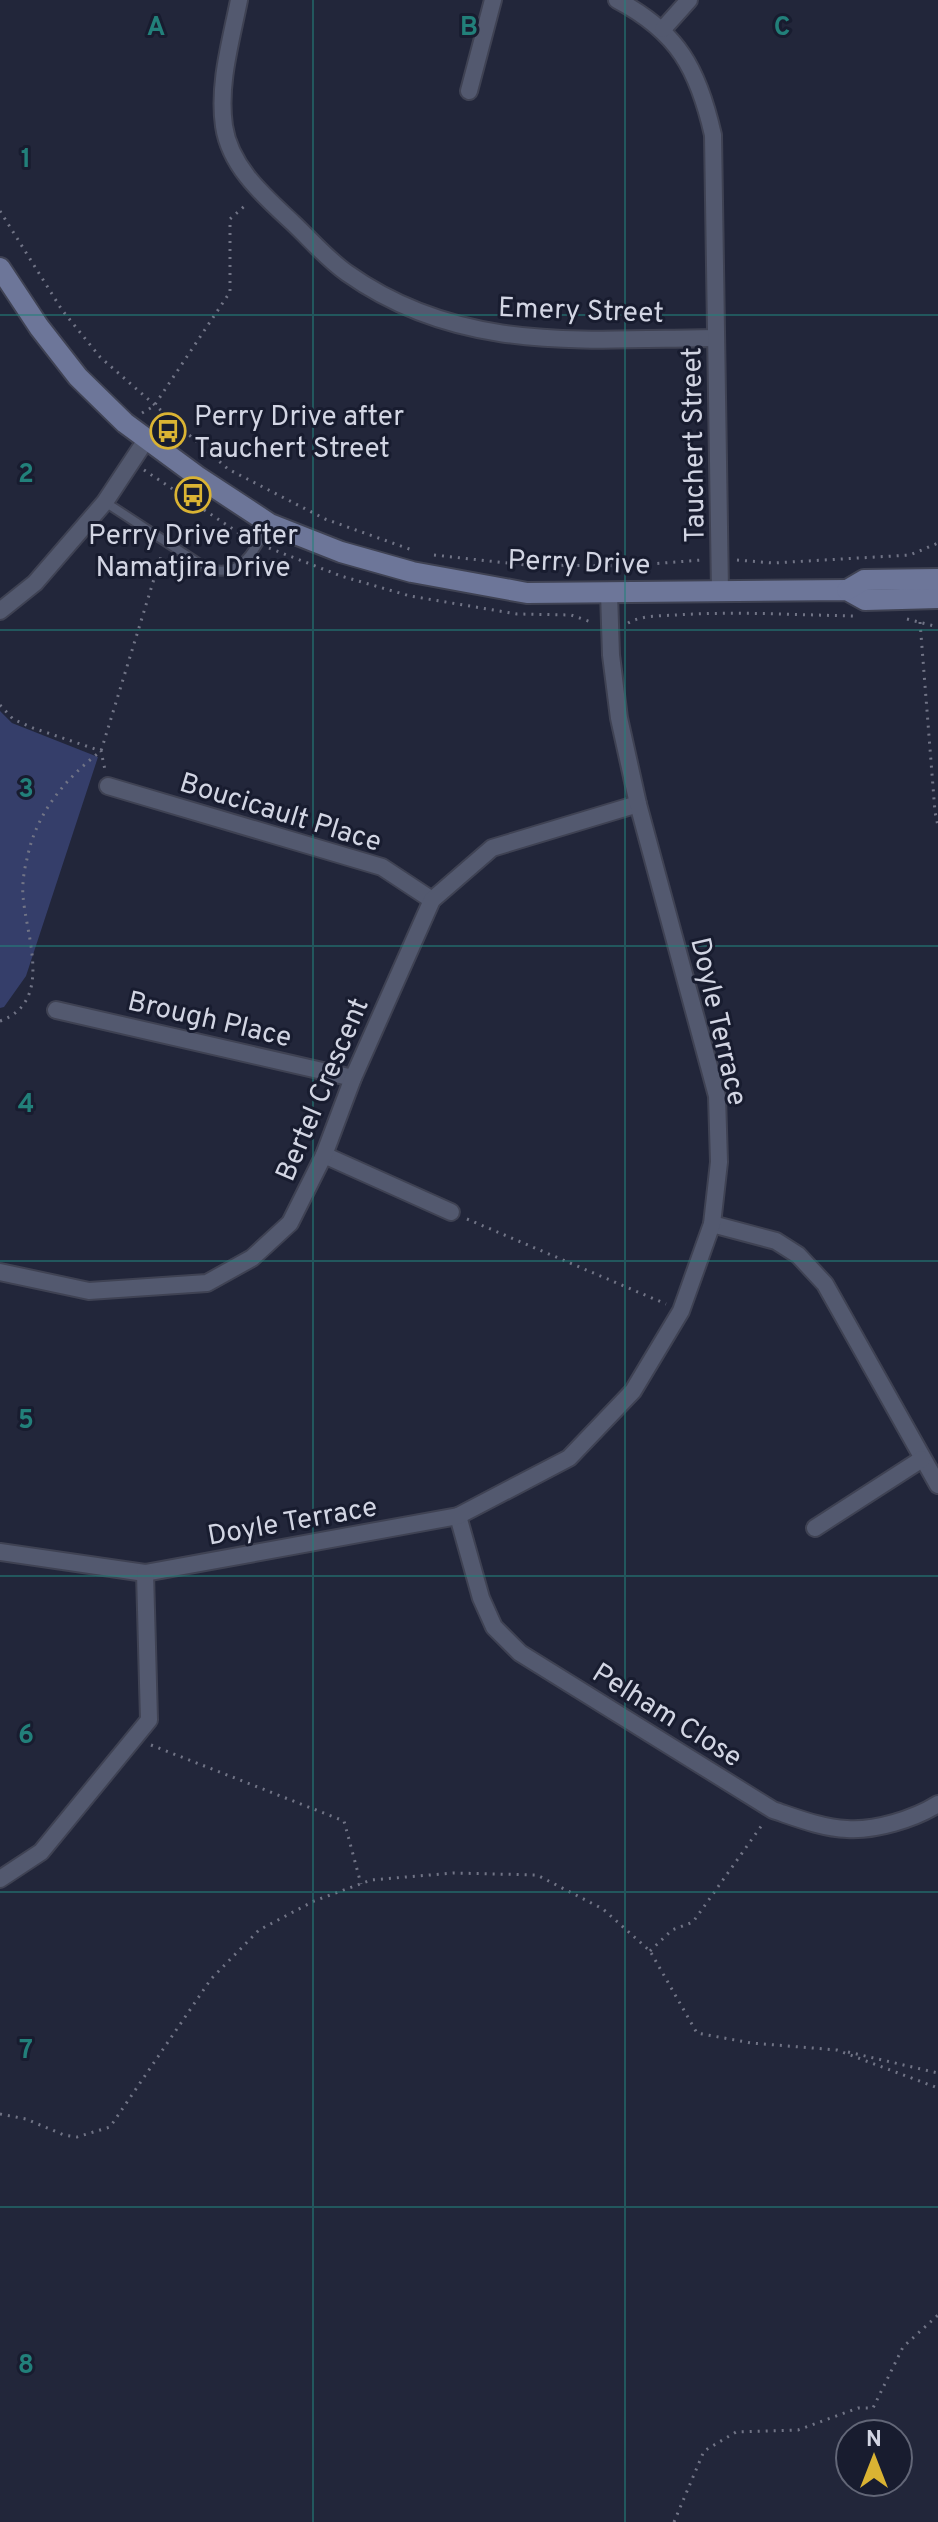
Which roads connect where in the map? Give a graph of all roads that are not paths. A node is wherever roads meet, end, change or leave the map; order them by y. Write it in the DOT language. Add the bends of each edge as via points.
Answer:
graph roads {
  1 [pos="239,0"];
  2 [pos="493,0"];
  3 [pos="617,0"];
  4 [pos="689,0"];
  5 [pos="663,29"];
  6 [pos="469,91"];
  7 [pos="0,268"];
  8 [pos="716,338"];
  9 [pos="146,440"];
  10 [pos="105,502"];
  11 [pos="270,524"];
  12 [pos="938,563"];
  13 [pos="938,579"];
  14 [pos="720,592"];
  15 [pos="609,593"];
  16 [pos="928,598"];
  17 [pos="0,611"];
  18 [pos="108,786"];
  19 [pos="638,804"];
  20 [pos="432,900"];
  21 [pos="56,1010"];
  22 [pos="353,1078"];
  23 [pos="324,1155"];
  24 [pos="451,1212"];
  25 [pos="712,1224"];
  26 [pos="0,1272"];
  27 [pos="922,1459"];
  28 [pos="938,1485"];
  29 [pos="458,1516"];
  30 [pos="815,1528"];
  31 [pos="0,1552"];
  32 [pos="145,1573"];
  33 [pos="938,1804"];
  34 [pos="0,1879"];
  1 -- 8 [label="street, Emery Street" via="221,94 225,129 237,162 260,192 345,271 414,310 492,334"];
  2 -- 6 [label="street"];
  3 -- 5 [label="street, Tauchert Street"];
  4 -- 5 [label="street"];
  5 -- 8 [label="street, Tauchert Street" via="705,98 713,135"];
  7 -- 9 [label="street, Perry Drive" via="78,377"];
  8 -- 14 [label="street, Tauchert Street"];
  9 -- 10 [label="street"];
  9 -- 11 [label="street, Perry Drive"];
  10 -- 11 [label="lane" via="219,572 253,554"];
  10 -- 17 [label="street" via="35,583"];
  11 -- 15 [label="street, Perry Drive" via="412,572 527,593"];
  12 -- 16 [label="street"];
  13 -- 16 [label="street, Perry Drive"];
  14 -- 15 [label="street, Perry Drive"];
  14 -- 16 [label="street, Perry Drive" via="847,590 865,600"];
  15 -- 19 [label="street, Doyle Terrace" via="619,718"];
  18 -- 20 [label="street, Boucicault Place" via="382,867"];
  19 -- 20 [label="street, Bertel Crescent" via="492,848"];
  19 -- 25 [label="street, Doyle Terrace" via="717,1096 719,1162"];
  20 -- 22 [label="street, Bertel Crescent"];
  21 -- 22 [label="street, Brough Place"];
  22 -- 23 [label="street, Bertel Crescent"];
  23 -- 24 [label="street"];
  23 -- 26 [label="street, Bertel Crescent" via="290,1223 252,1258 207,1283 89,1291"];
  25 -- 27 [label="street" via="776,1241 825,1284"];
  25 -- 29 [label="street, Doyle Terrace" via="681,1311 633,1391 569,1458"];
  27 -- 28 [label="street"];
  27 -- 30 [label="street"];
  29 -- 32 [label="street, Doyle Terrace"];
  29 -- 33 [label="street, Pelham Close" via="494,1627 520,1653 773,1810 848,1829 896,1823"];
  31 -- 32 [label="street, Doyle Terrace"];
  32 -- 34 [label="street" via="149,1720 41,1852"];
}
